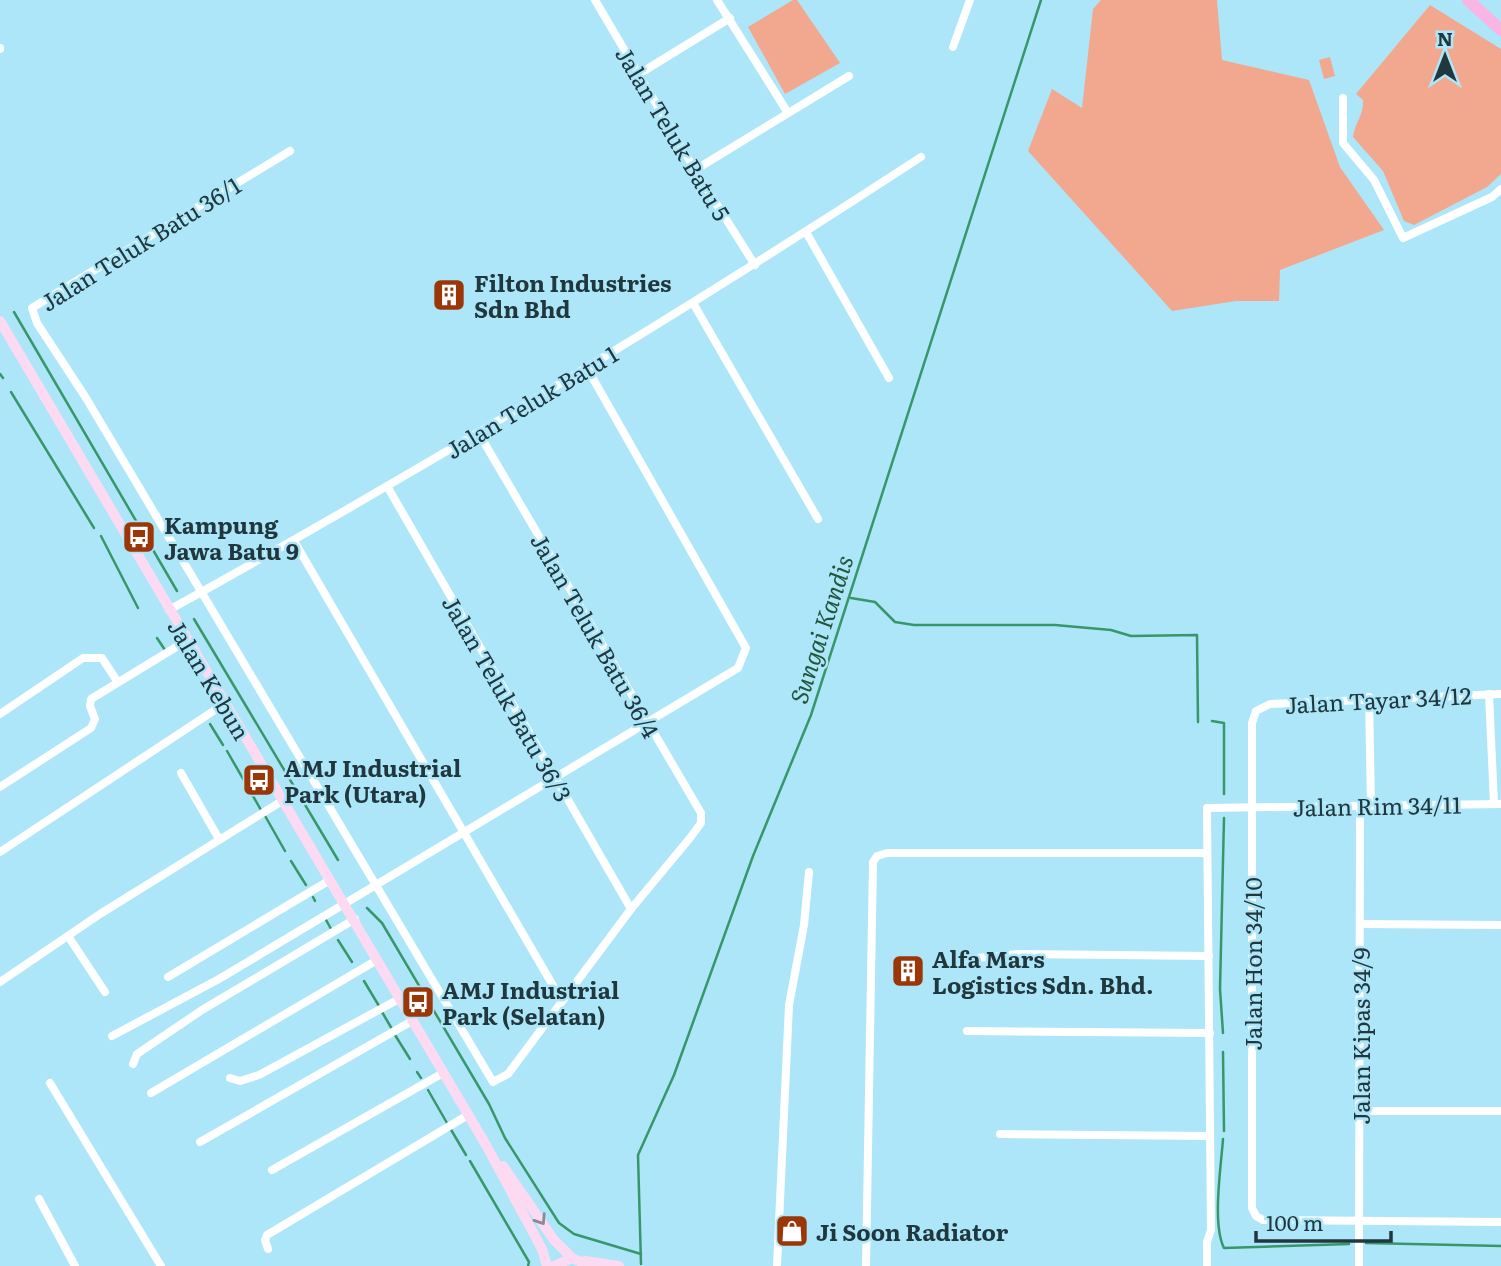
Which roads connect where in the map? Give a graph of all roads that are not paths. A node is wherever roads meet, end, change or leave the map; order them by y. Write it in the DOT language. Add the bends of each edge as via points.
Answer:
graph roads {
  1 [pos="595,0"];
  2 [pos="717,0"];
  3 [pos="970,0"];
  4 [pos="1468,0"];
  5 [pos="730,18"];
  6 [pos="1501,30"];
  7 [pos="953,47"];
  8 [pos="639,74"];
  9 [pos="849,76"];
  10 [pos="1343,98"];
  11 [pos="788,113"];
  12 [pos="290,150"];
  13 [pos="920,157"];
  14 [pos="695,170"];
  15 [pos="1501,189"];
  16 [pos="806,232"];
  17 [pos="755,265"];
  18 [pos="693,303"];
  19 [pos="0,321"];
  20 [pos="587,368"];
  21 [pos="889,378"];
  22 [pos="478,432"];
  23 [pos="387,486"];
  24 [pos="818,519"];
  25 [pos="294,541"];
  26 [pos="201,592"];
  27 [pos="169,610"];
  28 [pos="186,641"];
  29 [pos="117,681"];
  30 [pos="1489,694"];
  31 [pos="1501,694"];
  32 [pos="1369,697"];
  33 [pos="224,704"];
  34 [pos="1256,711"];
  35 [pos="0,714"];
  36 [pos="646,723"];
  37 [pos="181,773"];
  38 [pos="553,778"];
  39 [pos="0,787"];
  40 [pos="282,801"];
  41 [pos="1497,804"];
  42 [pos="1360,806"];
  43 [pos="1371,806"];
  44 [pos="1252,807"];
  45 [pos="462,832"];
  46 [pos="219,839"];
  47 [pos="0,852"];
  48 [pos="1208,853"];
  49 [pos="809,873"];
  50 [pos="330,880"];
  51 [pos="375,883"];
  52 [pos="344,902"];
  53 [pos="631,909"];
  54 [pos="355,919"];
  55 [pos="1360,924"];
  56 [pos="1501,925"];
  57 [pos="68,936"];
  58 [pos="1209,956"];
  59 [pos="967,959"];
  60 [pos="377,960"];
  61 [pos="167,977"];
  62 [pos="0,982"];
  63 [pos="105,992"];
  64 [pos="399,999"];
  65 [pos="562,1001"];
  66 [pos="412,1021"];
  67 [pos="967,1031"];
  68 [pos="1210,1033"];
  69 [pos="112,1036"];
  70 [pos="133,1064"];
  71 [pos="443,1073"];
  72 [pos="230,1078"];
  73 [pos="50,1083"];
  74 [pos="151,1093"];
  75 [pos="1360,1111"];
  76 [pos="1501,1111"];
  77 [pos="468,1115"];
  78 [pos="1000,1134"];
  79 [pos="1210,1136"];
  80 [pos="200,1142"];
  81 [pos="486,1145"];
  82 [pos="272,1170"];
  83 [pos="39,1199"];
  84 [pos="1359,1221"];
  85 [pos="1501,1222"];
  86 [pos="268,1249"];
  87 [pos="572,1258"];
  88 [pos="588,1264"];
  89 [pos="75,1266"];
  90 [pos="161,1266"];
  91 [pos="547,1266"];
  92 [pos="554,1266"];
  93 [pos="619,1266"];
  94 [pos="777,1266"];
  95 [pos="866,1266"];
  96 [pos="1207,1266"];
  97 [pos="1359,1266"];
  1 -- 8 [label="street, Jalan Teluk Batu 5"];
  2 -- 5 [label="street"];
  3 -- 7 [label="street"];
  4 -- 6 [label="main road"];
  5 -- 8 [label="street"];
  5 -- 11 [label="street"];
  8 -- 14 [label="street, Jalan Teluk Batu 5"];
  9 -- 11 [label="street"];
  10 -- 15 [label="street" via="1343,143 1374,180 1403,238"];
  11 -- 14 [label="street"];
  12 -- 26 [label="street, Jalan Teluk Batu 36/1" via="32,308"];
  13 -- 16 [label="street, Jalan Teluk Batu 1"];
  14 -- 17 [label="street, Jalan Teluk Batu 5"];
  16 -- 17 [label="street, Jalan Teluk Batu 1"];
  16 -- 21 [label="street"];
  17 -- 18 [label="street, Jalan Teluk Batu 1"];
  18 -- 20 [label="street, Jalan Teluk Batu 1"];
  18 -- 24 [label="street"];
  19 -- 27 [label="main road, Jalan Kebun"];
  20 -- 22 [label="street, Jalan Teluk Batu 1"];
  20 -- 36 [label="street" via="746,648 738,668"];
  22 -- 23 [label="street, Jalan Teluk Batu 1"];
  22 -- 36 [label="street, Jalan Teluk Batu 36/4"];
  23 -- 25 [label="street, Jalan Teluk Batu 1"];
  23 -- 38 [label="street, Jalan Teluk Batu 36/3"];
  25 -- 26 [label="street, Jalan Teluk Batu 1"];
  25 -- 45 [label="street"];
  26 -- 27 [label="street, Jalan Teluk Batu 1"];
  26 -- 51 [label="street, Jalan Teluk Batu 36/1"];
  27 -- 28 [label="main road, Jalan Kebun"];
  28 -- 29 [label="street"];
  28 -- 33 [label="main road, Jalan Kebun"];
  29 -- 35 [label="street" via="102,657 83,658"];
  29 -- 39 [label="street" via="91,699 95,719 91,728"];
  30 -- 31 [label="street, Jalan Tayar 34/12"];
  30 -- 32 [label="street, Jalan Tayar 34/12"];
  30 -- 41 [label="street"];
  32 -- 34 [label="street, Jalan Tayar 34/12" via="1270,704"];
  32 -- 43 [label="street"];
  33 -- 40 [label="main road, Jalan Kebun"];
  33 -- 47 [label="street"];
  34 -- 44 [label="street, Jalan Hon 34/10"];
  36 -- 38 [label="street"];
  36 -- 53 [label="street, Jalan Teluk Batu 36/4" via="701,813 701,823"];
  37 -- 46 [label="street"];
  38 -- 45 [label="street"];
  38 -- 53 [label="street, Jalan Teluk Batu 36/3"];
  40 -- 46 [label="street"];
  40 -- 50 [label="main road, Jalan Kebun"];
  41 -- 43 [label="street, Jalan Rim 34/11"];
  42 -- 43 [label="street, Jalan Rim 34/11"];
  42 -- 44 [label="street, Jalan Rim 34/11"];
  42 -- 55 [label="street, Jalan Kipas 34/9"];
  44 -- 48 [label="street, Jalan Rim 34/11" via="1207,808"];
  44 -- 84 [label="street, Jalan Hon 34/10" via="1252,1208 1263,1220"];
  45 -- 51 [label="street"];
  45 -- 65 [label="street"];
  46 -- 57 [label="street"];
  48 -- 58 [label="street"];
  48 -- 95 [label="street" via="877,856 873,862"];
  49 -- 94 [label="street" via="789,1005"];
  50 -- 52 [label="main road, Jalan Kebun"];
  50 -- 61 [label="street"];
  51 -- 52 [label="street"];
  51 -- 65 [label="street, Jalan Teluk Batu 36/1" via="493,1082 508,1074"];
  52 -- 54 [label="main road, Jalan Kebun"];
  52 -- 69 [label="street" via="219,979"];
  53 -- 65 [label="street"];
  54 -- 60 [label="main road, Jalan Kebun"];
  54 -- 70 [label="street" via="202,1010 137,1054"];
  55 -- 56 [label="street"];
  55 -- 75 [label="street, Jalan Kipas 34/9"];
  57 -- 62 [label="street"];
  57 -- 63 [label="street"];
  58 -- 59 [label="street" via="1019,954"];
  58 -- 68 [label="street"];
  60 -- 64 [label="main road, Jalan Kebun"];
  60 -- 74 [label="street"];
  64 -- 66 [label="main road, Jalan Kebun"];
  64 -- 72 [label="street" via="260,1075 240,1081"];
  66 -- 71 [label="main road, Jalan Kebun"];
  66 -- 80 [label="street"];
  67 -- 68 [label="street"];
  68 -- 79 [label="street"];
  71 -- 77 [label="main road, Jalan Kebun"];
  71 -- 82 [label="street"];
  73 -- 90 [label="street"];
  75 -- 76 [label="street"];
  75 -- 84 [label="street, Jalan Kipas 34/9"];
  77 -- 81 [label="main road, Jalan Kebun"];
  77 -- 86 [label="street" via="267,1235"];
  78 -- 79 [label="street"];
  79 -- 96 [label="street"];
  81 -- 87 [label="main road, Jalan Kebun, one-way"];
  81 -- 91 [label="main road, Jalan Kebun"];
  83 -- 89 [label="street"];
  84 -- 85 [label="street"];
  84 -- 97 [label="street, Jalan Kipas 34/9"];
  87 -- 88 [label="main road"];
  87 -- 92 [label="main road"];
  88 -- 93 [label="main road"];
}
